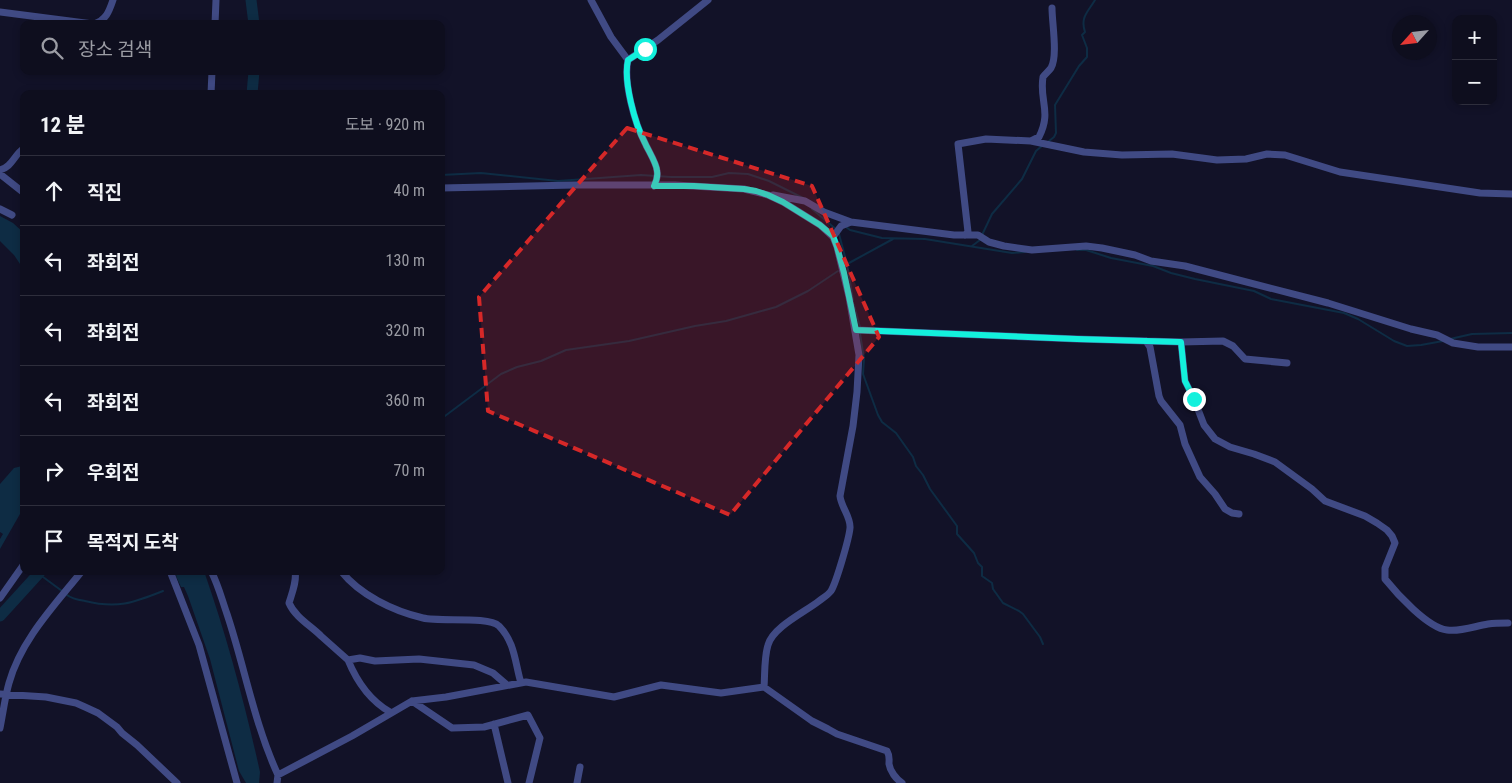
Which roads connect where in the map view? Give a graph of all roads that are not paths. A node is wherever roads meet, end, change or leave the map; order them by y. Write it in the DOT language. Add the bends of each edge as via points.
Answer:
graph roads {
  1 [pos="113,0"];
  2 [pos="216,0"];
  3 [pos="591,0"];
  4 [pos="708,0"];
  5 [pos="1052,8"];
  6 [pos="0,12"];
  7 [pos="63,20"];
  8 [pos="103,20"];
  9 [pos="214,20"];
  10 [pos="628,60"];
  11 [pos="212,75"];
  12 [pos="211,90"];
  13 [pos="1031,141"];
  14 [pos="20,151"];
  15 [pos="0,170"];
  16 [pos="0,174"];
  17 [pos="654,186"];
  18 [pos="445,188"];
  19 [pos="20,190"];
  20 [pos="1512,194"];
  21 [pos="768,195"];
  22 [pos="0,208"];
  23 [pos="12,214"];
  24 [pos="851,222"];
  25 [pos="965,235"];
  26 [pos="833,236"];
  27 [pos="856,330"];
  28 [pos="1146,341"];
  29 [pos="1181,342"];
  30 [pos="1512,347"];
  31 [pos="1287,363"];
  32 [pos="1239,514"];
  33 [pos="20,570"];
  34 [pos="79,575"];
  35 [pos="172,575"];
  36 [pos="213,575"];
  37 [pos="296,575"];
  38 [pos="345,575"];
  39 [pos="0,598"];
  40 [pos="1508,622"];
  41 [pos="348,660"];
  42 [pos="521,683"];
  43 [pos="507,685"];
  44 [pos="764,687"];
  45 [pos="3,695"];
  46 [pos="412,701"];
  47 [pos="390,712"];
  48 [pos="494,724"];
  49 [pos="0,728"];
  50 [pos="580,767"];
  51 [pos="278,779"];
  52 [pos="177,783"];
  53 [pos="237,783"];
  54 [pos="508,783"];
  55 [pos="529,783"];
  56 [pos="577,783"];
  57 [pos="902,783"];
  1 -- 8 [label="street"];
  2 -- 9 [label="street"];
  3 -- 10 [label="street"];
  4 -- 10 [label="street"];
  5 -- 13 [label="street" via="1054,56 1042,82 1045,122 1039,137"];
  6 -- 7 [label="street"];
  10 -- 17 [label="street" via="635,120 658,170"];
  11 -- 12 [label="street"];
  13 -- 20 [label="street" via="1109,154 1172,154 1218,160 1285,155 1340,172 1480,193"];
  13 -- 25 [label="street" via="986,139 958,144 968,232"];
  14 -- 15 [label="street" via="6,168"];
  16 -- 19 [label="street"];
  17 -- 18 [label="street"];
  17 -- 21 [label="street" via="731,188"];
  21 -- 24 [label="street" via="805,201"];
  21 -- 26 [label="street" via="812,219"];
  22 -- 23 [label="street"];
  24 -- 25 [label="street"];
  24 -- 26 [label="street" via="841,226"];
  25 -- 30 [label="street" via="978,235 996,244 1032,250 1102,248 1328,303 1411,330 1437,335 1453,344"];
  26 -- 27 [label="street"];
  27 -- 28 [label="street"];
  27 -- 44 [label="street" via="859,355 857,392 840,496 850,529 831,590 777,631 768,645"];
  28 -- 29 [label="street"];
  28 -- 32 [label="street" via="1161,402 1180,425 1200,477 1225,509"];
  29 -- 31 [label="street" via="1223,341 1245,358"];
  29 -- 40 [label="street" via="1185,381 1204,425 1215,439 1275,462 1325,500 1365,516 1386,530 1395,543 1385,568 1385,579 1396,593 1438,627 1455,630"];
  33 -- 39 [label="street"];
  34 -- 45 [label="street" via="31,637"];
  35 -- 53 [label="street" via="198,645"];
  36 -- 51 [label="street"];
  37 -- 41 [label="street" via="289,602 291,607"];
  38 -- 42 [label="street" via="368,596 408,613 424,618 495,623 511,644"];
  41 -- 43 [label="street" via="420,659 474,665 493,673"];
  41 -- 47 [label="street" via="368,695"];
  42 -- 43 [label="street"];
  42 -- 44 [label="street" via="614,697 661,685 721,693"];
  43 -- 46 [label="street"];
  44 -- 57 [label="street" via="828,730 887,751 890,767"];
  45 -- 49 [label="street"];
  45 -- 52 [label="street" via="46,697 76,703 98,713"];
  46 -- 47 [label="street"];
  46 -- 48 [label="street" via="452,728"];
  47 -- 51 [label="street"];
  48 -- 54 [label="street"];
  48 -- 55 [label="street" via="528,716 540,738"];
  50 -- 56 [label="street"];
}
